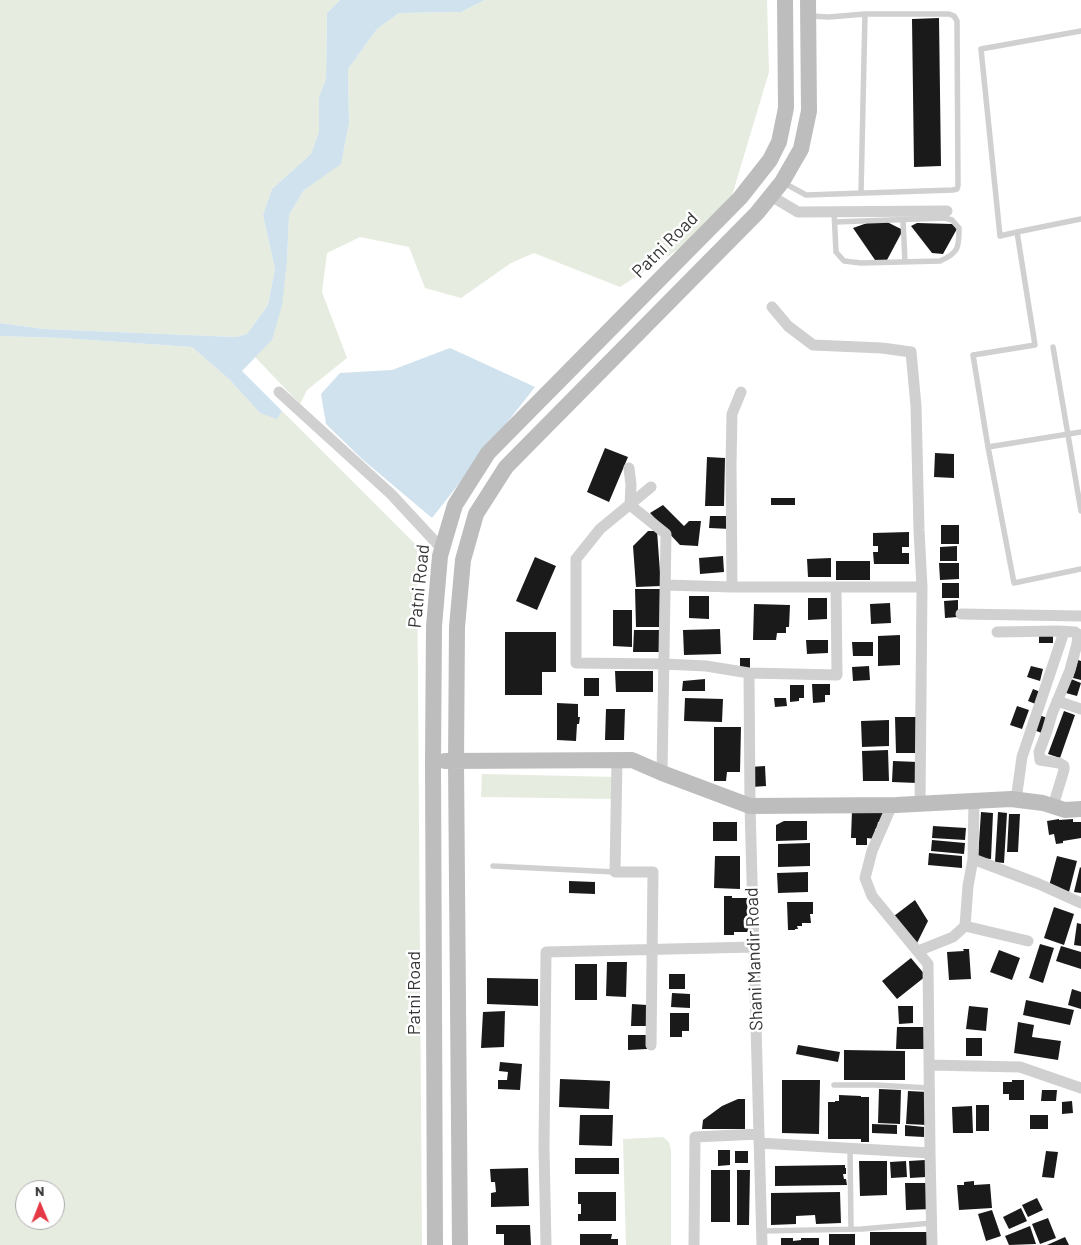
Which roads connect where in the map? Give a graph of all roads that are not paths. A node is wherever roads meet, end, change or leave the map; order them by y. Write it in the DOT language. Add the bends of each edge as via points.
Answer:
graph roads {
  1 [pos="785,0"];
  2 [pos="808,8"];
  3 [pos="865,14"];
  4 [pos="1081,31"];
  5 [pos="782,182"];
  6 [pos="861,193"];
  7 [pos="771,196"];
  8 [pos="947,211"];
  9 [pos="927,215"];
  10 [pos="834,217"];
  11 [pos="1081,219"];
  12 [pos="903,220"];
  13 [pos="1017,232"];
  14 [pos="905,262"];
  15 [pos="772,307"];
  16 [pos="1053,347"];
  17 [pos="279,392"];
  18 [pos="741,392"];
  19 [pos="1081,432"];
  20 [pos="1068,434"];
  21 [pos="988,447"];
  22 [pos="629,468"];
  23 [pos="651,487"];
  24 [pos="630,505"];
  25 [pos="1081,510"];
  26 [pos="442,549"];
  27 [pos="1081,569"];
  28 [pos="666,585"];
  29 [pos="836,586"];
  30 [pos="732,587"];
  31 [pos="922,587"];
  32 [pos="961,614"];
  33 [pos="1081,616"];
  34 [pos="997,632"];
  35 [pos="1064,632"];
  36 [pos="1079,640"];
  37 [pos="664,664"];
  38 [pos="748,672"];
  39 [pos="1057,701"];
  40 [pos="1081,709"];
  41 [pos="617,760"];
  42 [pos="433,761"];
  43 [pos="456,761"];
  44 [pos="662,773"];
  45 [pos="1016,800"];
  46 [pos="974,801"];
  47 [pos="920,804"];
  48 [pos="892,805"];
  49 [pos="750,806"];
  50 [pos="1053,806"];
  51 [pos="1081,809"];
  52 [pos="973,859"];
  53 [pos="493,866"];
  54 [pos="615,872"];
  55 [pos="1081,903"];
  56 [pos="965,926"];
  57 [pos="1028,941"];
  58 [pos="754,947"];
  59 [pos="653,950"];
  60 [pos="918,951"];
  61 [pos="652,1045"];
  62 [pos="929,1065"];
  63 [pos="834,1085"];
  64 [pos="929,1088"];
  65 [pos="1081,1088"];
  66 [pos="759,1138"];
  67 [pos="850,1148"];
  68 [pos="930,1153"];
  69 [pos="932,1223"];
  70 [pos="851,1229"];
  71 [pos="762,1232"];
  72 [pos="435,1245"];
  73 [pos="460,1245"];
  74 [pos="546,1245"];
  75 [pos="694,1245"];
  76 [pos="762,1245"];
  77 [pos="932,1245"];
  1 -- 26 [label="main road, Patni Road" via="786,108 779,142 770,160 740,198 488,453 455,505"];
  2 -- 3 [label="lane" via="829,17"];
  2 -- 5 [label="main road" via="809,111 801,150"];
  3 -- 6 [label="lane"];
  3 -- 6 [label="lane" via="954,16 958,184 953,190"];
  4 -- 13 [label="lane" via="981,49 1000,236"];
  5 -- 6 [label="lane" via="806,195"];
  5 -- 7 [label="main road"];
  7 -- 10 [label="street" via="798,212"];
  7 -- 43 [label="main road" via="506,467 476,514 463,560 457,627"];
  8 -- 9 [label="street"];
  9 -- 10 [label="street"];
  9 -- 12 [label="lane"];
  9 -- 14 [label="lane" via="952,220 959,228 958,248 952,256 940,260"];
  10 -- 12 [label="lane"];
  10 -- 14 [label="lane" via="836,252 844,260 861,264"];
  11 -- 13 [label="lane"];
  12 -- 14 [label="lane"];
  13 -- 21 [label="lane" via="1034,345 973,355"];
  15 -- 31 [label="street" via="788,326 813,345 911,352"];
  16 -- 20 [label="lane"];
  17 -- 26 [label="street" via="391,494"];
  18 -- 30 [label="street" via="732,414"];
  19 -- 20 [label="lane"];
  20 -- 21 [label="lane"];
  20 -- 25 [label="lane"];
  21 -- 27 [label="lane" via="1014,582"];
  22 -- 24 [label="street"];
  23 -- 24 [label="street"];
  24 -- 28 [label="street" via="666,534"];
  24 -- 37 [label="street" via="600,530 576,559 576,663"];
  26 -- 42 [label="main road, Patni Road" via="434,626"];
  28 -- 30 [label="street"];
  28 -- 37 [label="street"];
  29 -- 30 [label="street"];
  29 -- 31 [label="street"];
  29 -- 38 [label="street" via="838,674"];
  31 -- 47 [label="street"];
  32 -- 33 [label="street"];
  34 -- 35 [label="street"];
  35 -- 36 [label="street" via="1075,632"];
  35 -- 45 [label="street" via="1022,758"];
  36 -- 39 [label="street"];
  37 -- 38 [label="street"];
  37 -- 44 [label="street"];
  38 -- 49 [label="street, Shani Mandir Road"];
  39 -- 40 [label="street"];
  39 -- 50 [label="street" via="1039,752 1040,760 1064,766"];
  41 -- 43 [label="main road"];
  41 -- 44 [label="main road" via="632,760"];
  41 -- 54 [label="street"];
  42 -- 43 [label="main road"];
  42 -- 72 [label="main road, Patni Road"];
  43 -- 73 [label="main road"];
  44 -- 49 [label="main road"];
  45 -- 46 [label="main road"];
  45 -- 50 [label="main road"];
  46 -- 47 [label="main road"];
  46 -- 52 [label="street"];
  47 -- 48 [label="main road"];
  48 -- 49 [label="main road"];
  48 -- 60 [label="street" via="872,851 865,878 872,896"];
  49 -- 58 [label="street, Shani Mandir Road"];
  50 -- 51 [label="main road" via="1064,810"];
  52 -- 55 [label="street"];
  52 -- 56 [label="street"];
  53 -- 54 [label="lane"];
  54 -- 59 [label="street" via="654,872"];
  56 -- 57 [label="street"];
  56 -- 60 [label="street" via="954,937"];
  58 -- 59 [label="street"];
  58 -- 66 [label="street, Shani Mandir Road"];
  59 -- 61 [label="street"];
  59 -- 74 [label="street" via="546,952"];
  60 -- 62 [label="street" via="928,964"];
  62 -- 64 [label="street"];
  62 -- 65 [label="street" via="1020,1067"];
  63 -- 64 [label="lane"];
  64 -- 68 [label="street"];
  66 -- 67 [label="street"];
  66 -- 71 [label="street, Shani Mandir Road"];
  66 -- 75 [label="street" via="694,1137"];
  67 -- 68 [label="street"];
  67 -- 70 [label="lane"];
  68 -- 69 [label="street"];
  69 -- 70 [label="lane"];
  69 -- 77 [label="street"];
  70 -- 71 [label="lane"];
  71 -- 76 [label="street, Shani Mandir Road"];
}
